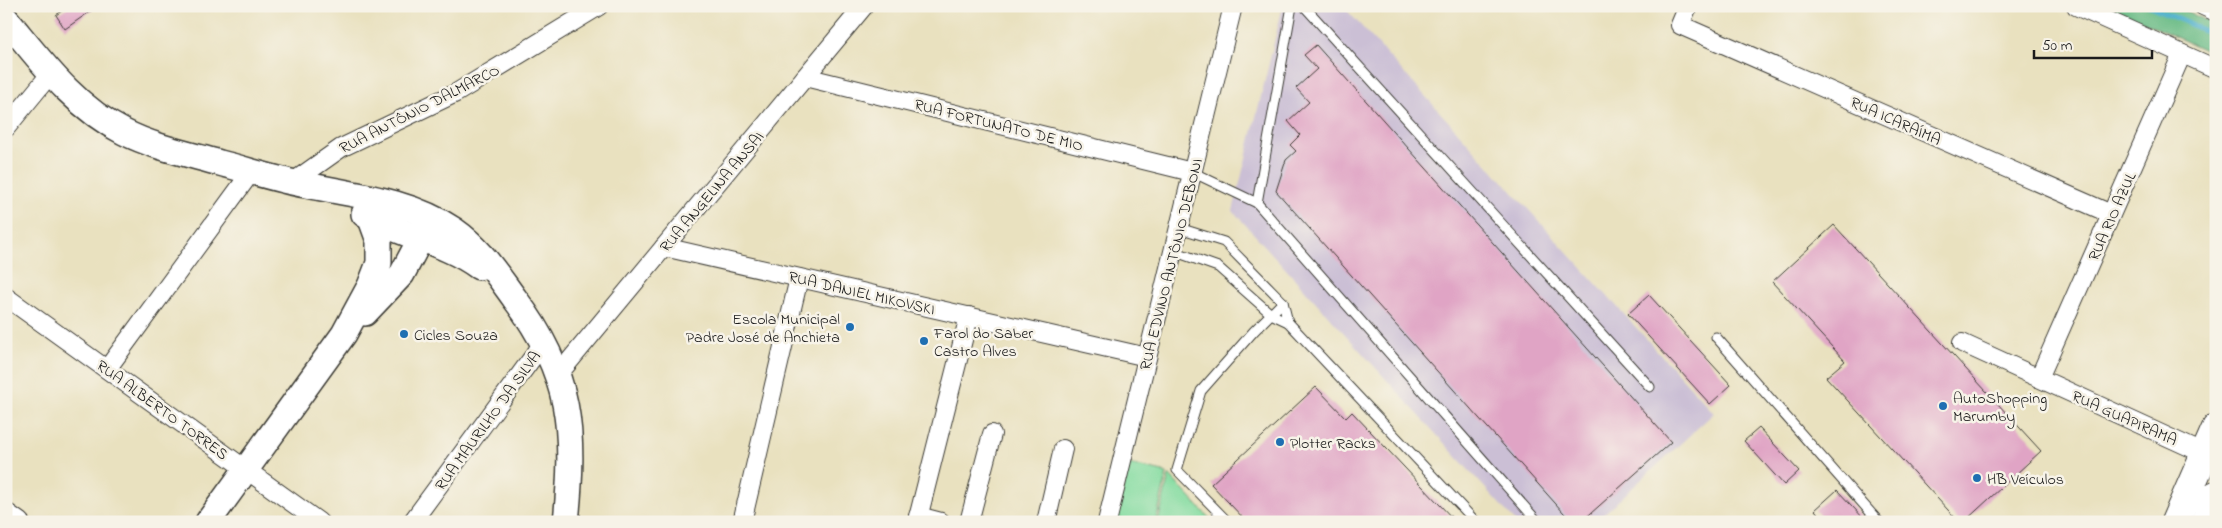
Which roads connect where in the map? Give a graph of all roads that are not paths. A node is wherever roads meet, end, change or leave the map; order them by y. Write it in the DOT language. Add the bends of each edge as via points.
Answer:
graph roads {
  1 [pos="599,6"];
  2 [pos="864,6"];
  3 [pos="1233,6"];
  4 [pos="1292,6"];
  5 [pos="1304,6"];
  6 [pos="1688,6"];
  7 [pos="2076,6"];
  8 [pos="2203,6"];
  9 [pos="2216,12"];
  10 [pos="6,19"];
  11 [pos="2182,54"];
  12 [pos="2216,69"];
  13 [pos="51,73"];
  14 [pos="805,77"];
  15 [pos="6,128"];
  16 [pos="252,171"];
  17 [pos="1192,172"];
  18 [pos="298,183"];
  19 [pos="391,203"];
  20 [pos="1258,203"];
  21 [pos="2111,214"];
  22 [pos="371,219"];
  23 [pos="1179,228"];
  24 [pos="421,238"];
  25 [pos="664,247"];
  26 [pos="1173,251"];
  27 [pos="799,278"];
  28 [pos="6,296"];
  29 [pos="513,296"];
  30 [pos="1283,302"];
  31 [pos="1271,314"];
  32 [pos="969,316"];
  33 [pos="1288,322"];
  34 [pos="344,334"];
  35 [pos="1716,338"];
  36 [pos="544,342"];
  37 [pos="1962,343"];
  38 [pos="1147,357"];
  39 [pos="107,369"];
  40 [pos="558,376"];
  41 [pos="2039,378"];
  42 [pos="1650,387"];
  43 [pos="2216,428"];
  44 [pos="992,434"];
  45 [pos="1063,449"];
  46 [pos="2210,456"];
  47 [pos="246,469"];
  48 [pos="2216,495"];
  49 [pos="6,512"];
  50 [pos="918,519"];
  51 [pos="20,522"];
  52 [pos="208,522"];
  53 [pos="320,522"];
  54 [pos="412,522"];
  55 [pos="566,522"];
  56 [pos="742,522"];
  57 [pos="941,522"];
  58 [pos="969,522"];
  59 [pos="1046,522"];
  60 [pos="1107,522"];
  61 [pos="1228,522"];
  62 [pos="1476,522"];
  63 [pos="1538,522"];
  64 [pos="1879,522"];
  65 [pos="2175,522"];
  66 [pos="2205,522"];
  1 -- 18 [label="street, RUA ANTÔNIO DALMARCO" via="456,93 341,148"];
  2 -- 14 [label="street, RUA ANGELINA ANSAI"];
  3 -- 17 [label="street, RUA EDVINO ANTÔNIO DEBONI"];
  4 -- 20 [label="lane"];
  5 -- 42 [label="lane"];
  6 -- 21 [label="street, RUA ICARAÍMA" via="1680,25"];
  7 -- 11 [label="street"];
  8 -- 9 [label="street"];
  10 -- 13 [label="main road"];
  11 -- 12 [label="street"];
  11 -- 21 [label="street, RUA RIO AZUL"];
  13 -- 15 [label="street"];
  13 -- 16 [label="main road" via="86,109 125,133 158,146"];
  14 -- 17 [label="street, RUA FORTUNATO DE MIO"];
  14 -- 25 [label="street, RUA ANGELINA ANSAI"];
  16 -- 18 [label="main road"];
  16 -- 39 [label="street"];
  17 -- 20 [label="lane"];
  17 -- 23 [label="street, RUA EDVINO ANTÔNIO DEBONI"];
  18 -- 19 [label="main road"];
  18 -- 22 [label="main road"];
  19 -- 24 [label="main road"];
  19 -- 29 [label="main road" via="437,220 461,236 486,258"];
  20 -- 63 [label="lane"];
  21 -- 41 [label="street, RUA RIO AZUL"];
  22 -- 24 [label="main road"];
  22 -- 34 [label="main road" via="379,241 379,262"];
  23 -- 26 [label="street, RUA EDVINO ANTÔNIO DEBONI"];
  23 -- 30 [label="lane" via="1224,242"];
  24 -- 29 [label="main road" via="466,258"];
  24 -- 34 [label="main road" via="402,274"];
  25 -- 27 [label="street, RUA DANIEL MIKOVSKI"];
  25 -- 40 [label="street, RUA ANGELINA ANSAI"];
  26 -- 31 [label="lane" via="1218,267"];
  26 -- 38 [label="street, RUA EDVINO ANTÔNIO DEBONI"];
  27 -- 32 [label="street, RUA DANIEL MIKOVSKI"];
  27 -- 56 [label="street"];
  28 -- 39 [label="street, RUA ALBERTO TORRES"];
  29 -- 36 [label="main road"];
  30 -- 31 [label="lane"];
  30 -- 33 [label="lane"];
  31 -- 33 [label="lane"];
  31 -- 61 [label="lane" via="1201,391 1177,470"];
  32 -- 38 [label="street, RUA DANIEL MIKOVSKI"];
  32 -- 50 [label="street"];
  33 -- 62 [label="lane"];
  34 -- 47 [label="main road"];
  35 -- 64 [label="lane"];
  36 -- 40 [label="main road"];
  36 -- 54 [label="street, RUA MAURILHO DA SILVA"];
  37 -- 41 [label="street, RUA GUAPIRAMA"];
  38 -- 60 [label="street, RUA EDVINO ANTÔNIO DEBONI"];
  39 -- 47 [label="street, RUA ALBERTO TORRES"];
  40 -- 55 [label="main road" via="571,439"];
  41 -- 46 [label="street, RUA GUAPIRAMA"];
  43 -- 46 [label="main road"];
  44 -- 58 [label="street"];
  45 -- 59 [label="street"];
  46 -- 65 [label="main road"];
  47 -- 52 [label="main road"];
  47 -- 53 [label="street, RUA ALBERTO TORRES"];
  48 -- 66 [label="main road"];
  49 -- 51 [label="street"];
  50 -- 57 [label="street"];
}
